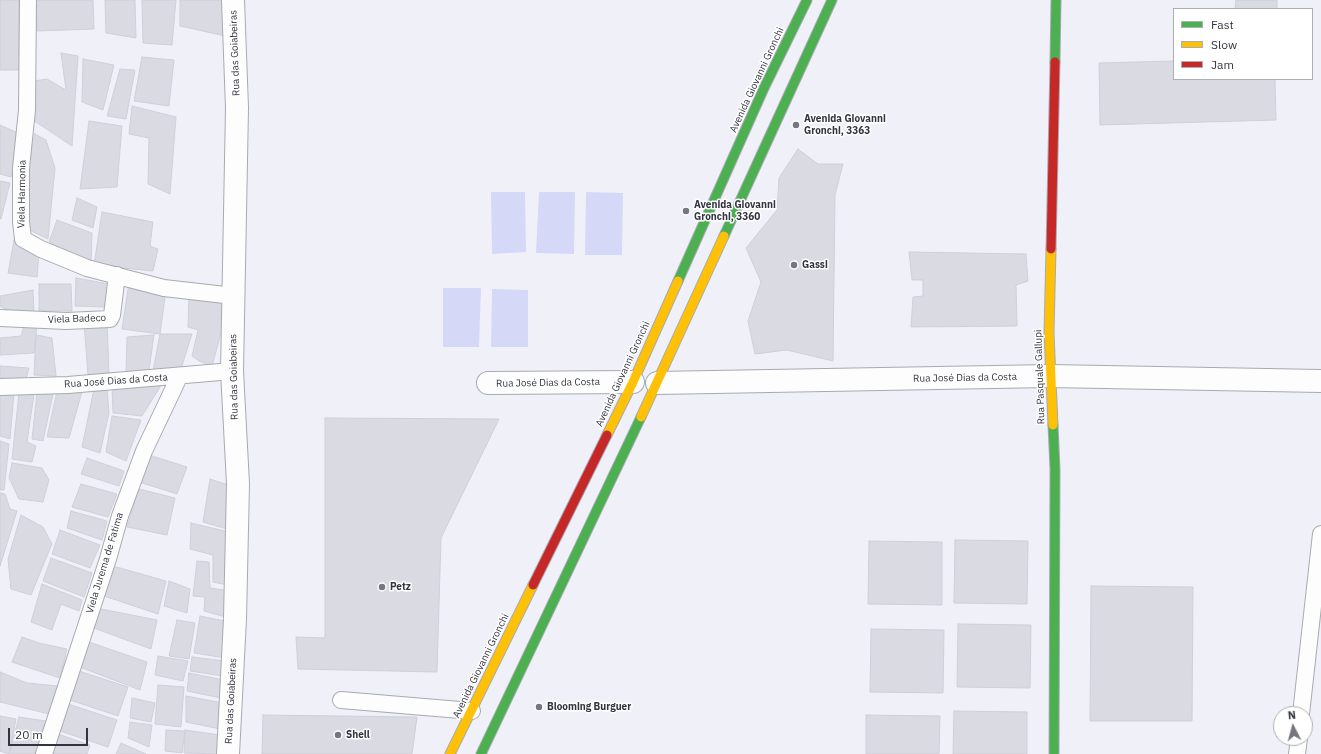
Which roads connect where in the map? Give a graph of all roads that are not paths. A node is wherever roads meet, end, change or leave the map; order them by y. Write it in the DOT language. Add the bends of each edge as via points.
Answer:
graph roads {
  1 [pos="28,0"];
  2 [pos="233,0"];
  3 [pos="807,0"];
  4 [pos="832,0"];
  5 [pos="1056,0"];
  6 [pos="118,275"];
  7 [pos="234,296"];
  8 [pos="0,318"];
  9 [pos="232,371"];
  10 [pos="1050,376"];
  11 [pos="179,377"];
  12 [pos="1321,381"];
  13 [pos="633,382"];
  14 [pos="488,383"];
  15 [pos="658,383"];
  16 [pos="0,387"];
  17 [pos="1321,534"];
  18 [pos="488,678"];
  19 [pos="341,700"];
  20 [pos="1302,706"];
  21 [pos="472,711"];
  22 [pos="474,728"];
  23 [pos="44,754"];
  24 [pos="228,754"];
  25 [pos="450,754"];
  26 [pos="481,754"];
  27 [pos="1054,754"];
  1 -- 6 [label="lane, Viela Harmonia" via="27,110 21,168 22,239 87,268"];
  2 -- 7 [label="street, Rua das Goiabeiras" via="237,108"];
  3 -- 13 [label="main road, Avenida Giovanni Gronchi" via="764,88"];
  4 -- 15 [label="main road"];
  5 -- 10 [label="main road, Rua Pasquale Gallupi" via="1050,240"];
  6 -- 7 [label="lane, Viela Harmonia" via="164,288"];
  6 -- 8 [label="lane, Viela Badeco" via="110,319 66,321"];
  7 -- 9 [label="street, Rua das Goiabeiras"];
  9 -- 11 [label="lane, Rua José Dias da Costa"];
  9 -- 24 [label="street, Rua das Goiabeiras" via="238,484"];
  10 -- 12 [label="street, Rua José Dias da Costa"];
  10 -- 15 [label="street, Rua José Dias da Costa"];
  10 -- 27 [label="main road, Rua Pasquale Gallupi" via="1055,469"];
  11 -- 16 [label="lane, Rua José Dias da Costa"];
  11 -- 23 [label="lane, Viela Jurema de Fatima" via="144,451 120,516"];
  13 -- 14 [label="street, Rua José Dias da Costa"];
  13 -- 18 [label="main road, Avenida Giovanni Gronchi"];
  15 -- 26 [label="main road"];
  17 -- 20 [label="lane"];
  18 -- 21 [label="main road, Avenida Giovanni Gronchi"];
  18 -- 22 [label="main road"];
  19 -- 21 [label="lane"];
  21 -- 25 [label="main road, Avenida Giovanni Gronchi"];
}
